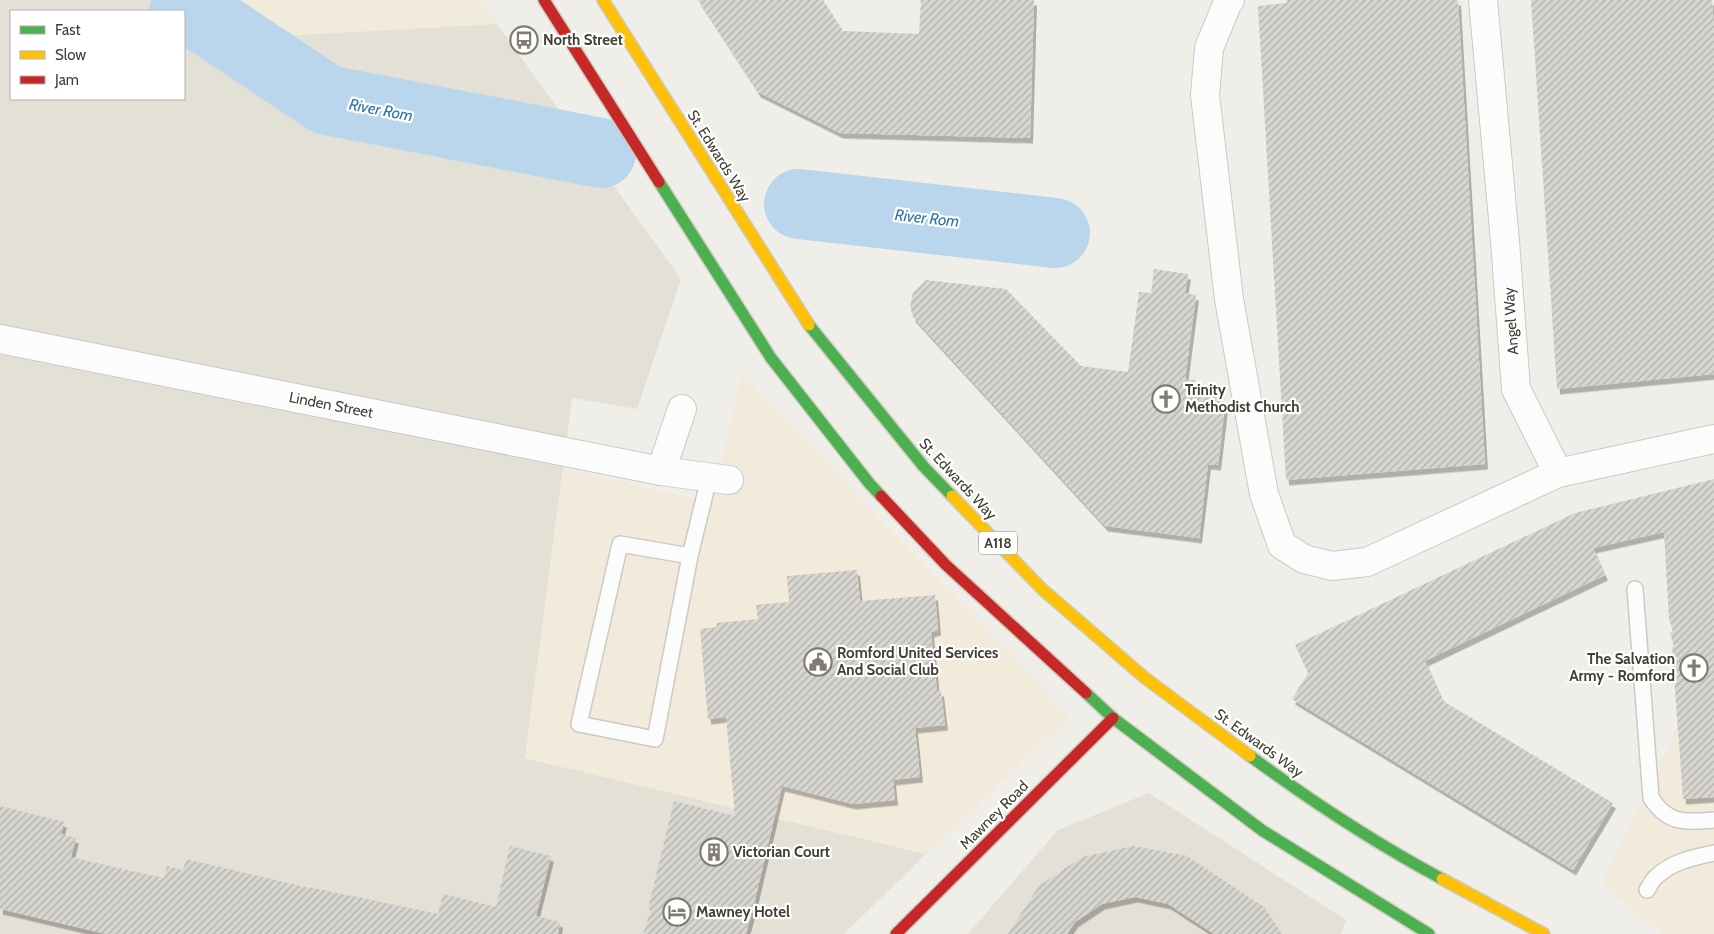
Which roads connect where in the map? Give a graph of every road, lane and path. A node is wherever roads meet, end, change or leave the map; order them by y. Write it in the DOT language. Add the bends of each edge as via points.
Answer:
graph roads {
  1 [pos="544,0"];
  2 [pos="603,0"];
  3 [pos="1230,0"];
  4 [pos="1483,0"];
  5 [pos="0,339"];
  6 [pos="682,409"];
  7 [pos="1714,438"];
  8 [pos="661,472"];
  9 [pos="1558,473"];
  10 [pos="719,479"];
  11 [pos="690,556"];
  12 [pos="1635,589"];
  13 [pos="1113,718"];
  14 [pos="1714,820"];
  15 [pos="1714,853"];
  16 [pos="1647,890"];
  17 [pos="896,934"];
  18 [pos="1429,934"];
  19 [pos="1544,934"];
  1 -- 13 [label="main road" via="771,358 869,483 946,565"];
  2 -- 19 [label="main road, St. Edwards Way / A118" via="805,320 924,467 1042,588 1145,678 1286,782 1402,857"];
  3 -- 9 [label="street" via="1209,48 1205,95 1229,299 1264,494 1282,545 1304,559 1332,566 1367,562"];
  4 -- 9 [label="street, Angel Way" via="1516,389"];
  5 -- 8 [label="street, Linden Street"];
  6 -- 8 [label="street"];
  7 -- 9 [label="street"];
  8 -- 10 [label="street, Linden Street"];
  10 -- 11 [label="lane"];
  11 -- 11 [label="lane" via="655,739 579,724 620,544"];
  12 -- 14 [label="lane" via="1652,798 1668,817 1682,821"];
  13 -- 17 [label="main road, Mawney Road"];
  13 -- 18 [label="main road" via="1263,831"];
  15 -- 16 [label="lane" via="1675,864 1656,877"];
}
